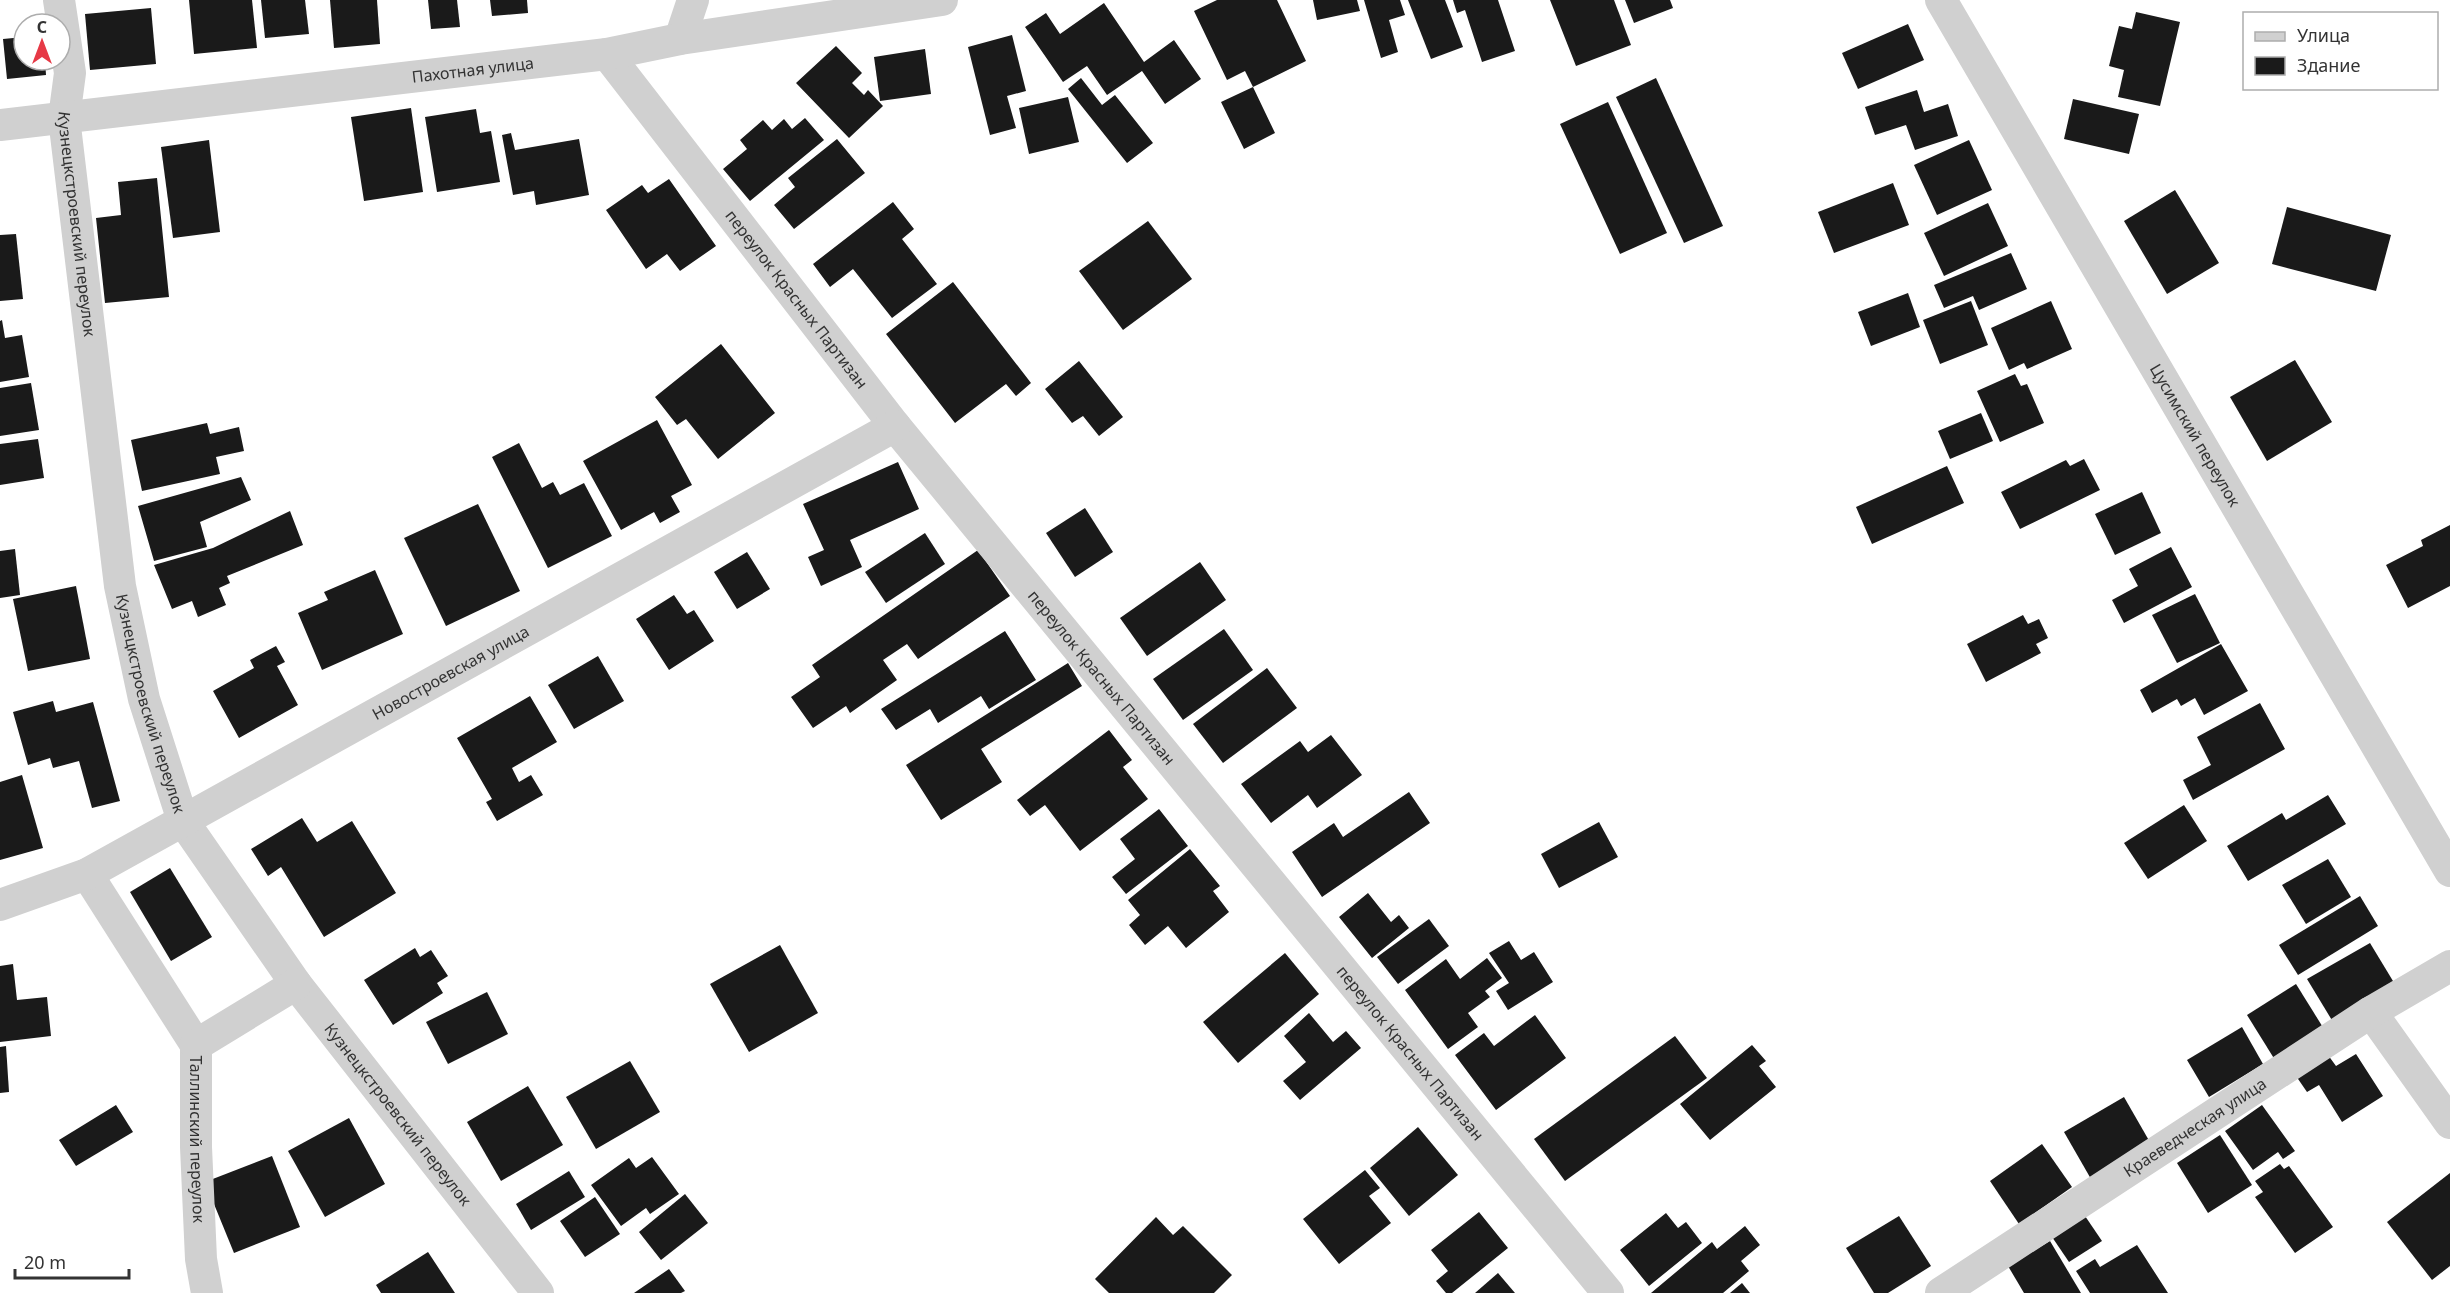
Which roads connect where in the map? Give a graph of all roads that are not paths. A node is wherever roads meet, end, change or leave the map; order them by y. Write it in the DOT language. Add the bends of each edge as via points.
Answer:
graph roads {
  1 [pos="59,0"];
  2 [pos="693,0"];
  3 [pos="942,0"];
  4 [pos="1941,0"];
  5 [pos="680,39"];
  6 [pos="607,54"];
  7 [pos="64,118"];
  8 [pos="0,125"];
  9 [pos="895,426"];
  10 [pos="183,821"];
  11 [pos="2450,871"];
  12 [pos="87,874"];
  13 [pos="0,905"];
  14 [pos="2450,966"];
  15 [pos="296,984"];
  16 [pos="2371,1012"];
  17 [pos="196,1045"];
  18 [pos="2450,1123"];
  19 [pos="207,1293"];
  20 [pos="538,1293"];
  21 [pos="1608,1293"];
  22 [pos="1941,1293"];
  1 -- 7 [label="street, Кузнецкстроевский переулок" via="70,73"];
  2 -- 5 [label="street"];
  3 -- 5 [label="street, Пахотная улица"];
  4 -- 11 [label="street, Цусимский переулок"];
  5 -- 6 [label="street, Пахотная улица"];
  6 -- 7 [label="street, Пахотная улица"];
  6 -- 9 [label="street, переулок Красных Партизан"];
  7 -- 8 [label="street, Пахотная улица"];
  7 -- 10 [label="street, Кузнецкстроевский переулок" via="120,586 144,699"];
  9 -- 10 [label="street, Новостроевская улица"];
  9 -- 21 [label="street, переулок Красных Партизан"];
  10 -- 12 [label="street, Новостроевская улица"];
  10 -- 15 [label="street, Кузнецкстроевский переулок"];
  12 -- 13 [label="street, Новостроевская улица"];
  12 -- 17 [label="street, Таллинский переулок"];
  14 -- 16 [label="street, Краеведческая улица"];
  15 -- 17 [label="street"];
  15 -- 20 [label="street, Кузнецкстроевский переулок"];
  16 -- 18 [label="street"];
  16 -- 22 [label="street, Краеведческая улица"];
  17 -- 19 [label="street, Таллинский переулок" via="196,1158 201,1258"];
}
